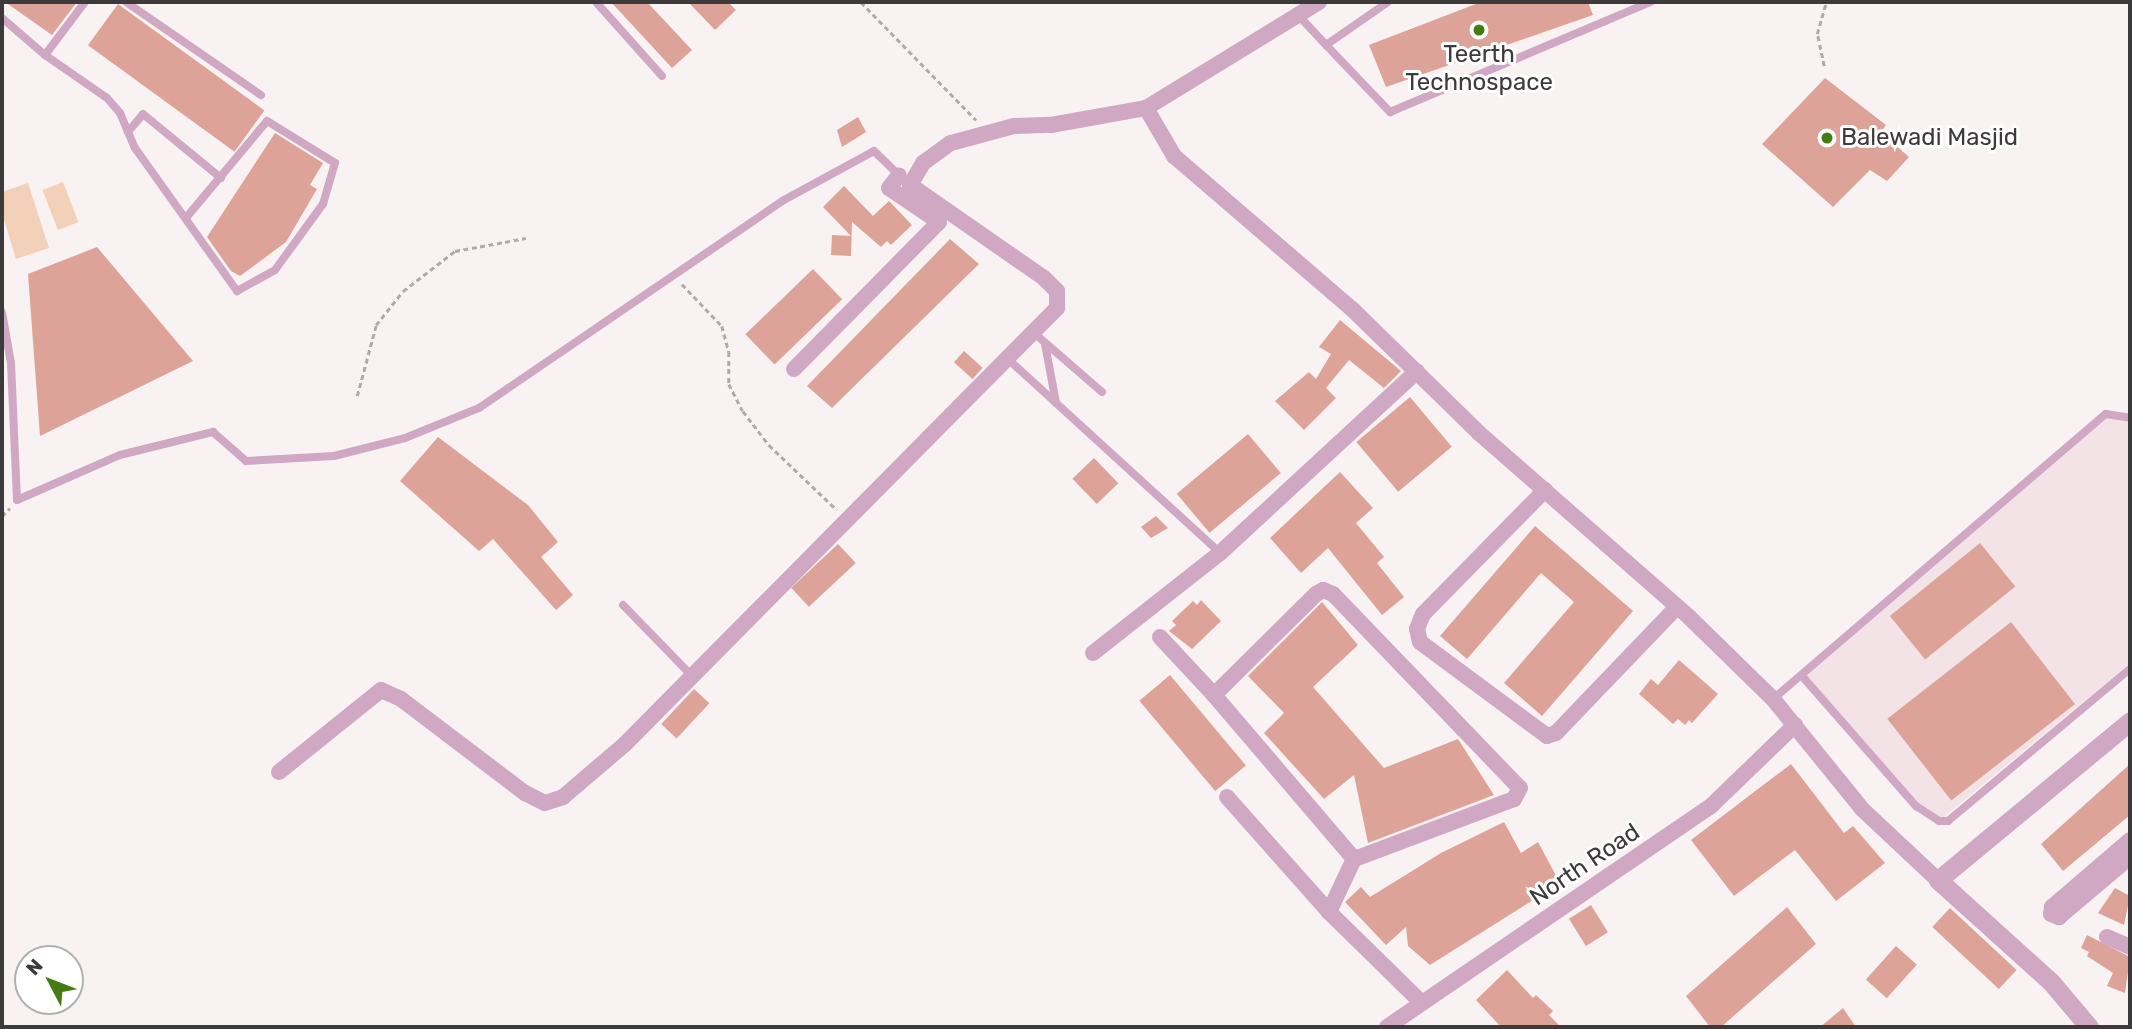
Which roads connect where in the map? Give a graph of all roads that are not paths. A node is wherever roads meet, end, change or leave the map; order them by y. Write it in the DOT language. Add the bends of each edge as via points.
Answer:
graph roads {
  1 [pos="85,2"];
  2 [pos="126,2"];
  3 [pos="596,2"];
  4 [pos="1319,2"];
  5 [pos="1388,2"];
  6 [pos="1651,2"];
  7 [pos="1299,16"];
  8 [pos="2,18"];
  9 [pos="1326,44"];
  10 [pos="45,55"];
  11 [pos="662,76"];
  12 [pos="261,95"];
  13 [pos="1146,108"];
  14 [pos="128,132"];
  15 [pos="221,178"];
  16 [pos="905,180"];
  17 [pos="186,218"];
  18 [pos="2,312"];
  19 [pos="1040,338"];
  20 [pos="1009,360"];
  21 [pos="793,369"];
  22 [pos="1417,371"];
  23 [pos="1102,392"];
  24 [pos="1056,404"];
  25 [pos="2130,418"];
  26 [pos="1545,490"];
  27 [pos="1220,553"];
  28 [pos="623,605"];
  29 [pos="1677,607"];
  30 [pos="1160,637"];
  31 [pos="1093,653"];
  32 [pos="2130,669"];
  33 [pos="692,676"];
  34 [pos="1802,676"];
  35 [pos="1214,695"];
  36 [pos="1773,699"];
  37 [pos="2130,721"];
  38 [pos="1795,725"];
  39 [pos="279,772"];
  40 [pos="1227,797"];
  41 [pos="2130,840"];
  42 [pos="2130,858"];
  43 [pos="1354,859"];
  44 [pos="1938,880"];
  45 [pos="1329,912"];
  46 [pos="2107,937"];
  47 [pos="2130,947"];
  48 [pos="1422,1003"];
  49 [pos="1387,1027"];
  50 [pos="2089,1027"];
  1 -- 10 [label="lane"];
  2 -- 12 [label="lane"];
  3 -- 11 [label="lane"];
  4 -- 7 [label="street"];
  5 -- 9 [label="lane"];
  6 -- 9 [label="lane" via="1390,112"];
  7 -- 9 [label="lane"];
  7 -- 13 [label="street"];
  8 -- 10 [label="lane"];
  10 -- 14 [label="lane" via="107,98"];
  13 -- 16 [label="street" via="951,143"];
  13 -- 22 [label="street" via="1174,156"];
  14 -- 15 [label="lane" via="143,114"];
  14 -- 17 [label="lane"];
  15 -- 17 [label="lane"];
  15 -- 17 [label="lane" via="267,121 335,163 323,204 275,270 237,291"];
  16 -- 18 [label="lane" via="874,150 784,200 479,408 405,438 334,456 246,461 213,432 120,455 18,500 10,363"];
  16 -- 19 [label="street" via="1057,291 1057,308"];
  16 -- 21 [label="street" via="889,188 939,222"];
  19 -- 20 [label="street"];
  19 -- 23 [label="lane"];
  19 -- 24 [label="lane"];
  20 -- 24 [label="lane"];
  20 -- 33 [label="street"];
  22 -- 26 [label="street"];
  22 -- 27 [label="street"];
  24 -- 27 [label="lane"];
  25 -- 34 [label="lane" via="2106,414"];
  26 -- 29 [label="street"];
  26 -- 29 [label="street" via="1423,614 1417,629 1420,642 1547,736 1556,733"];
  27 -- 31 [label="street"];
  28 -- 33 [label="lane"];
  29 -- 36 [label="street"];
  30 -- 35 [label="street"];
  32 -- 34 [label="lane" via="1948,821 1928,816 1916,806"];
  33 -- 39 [label="street" via="584,780 563,797 545,803 524,793 401,699 381,690"];
  34 -- 36 [label="lane"];
  35 -- 43 [label="street"];
  35 -- 43 [label="street" via="1323,590 1333,594 1521,788 1514,799"];
  36 -- 38 [label="street"];
  37 -- 44 [label="street"];
  38 -- 44 [label="street" via="1862,808"];
  38 -- 48 [label="street, North Road" via="1711,806"];
  40 -- 45 [label="street"];
  41 -- 42 [label="street" via="2052,907 2051,914 2059,917"];
  43 -- 45 [label="street"];
  44 -- 50 [label="street" via="2052,982"];
  45 -- 48 [label="street"];
  46 -- 47 [label="street"];
  48 -- 49 [label="street, North Road"];
}
